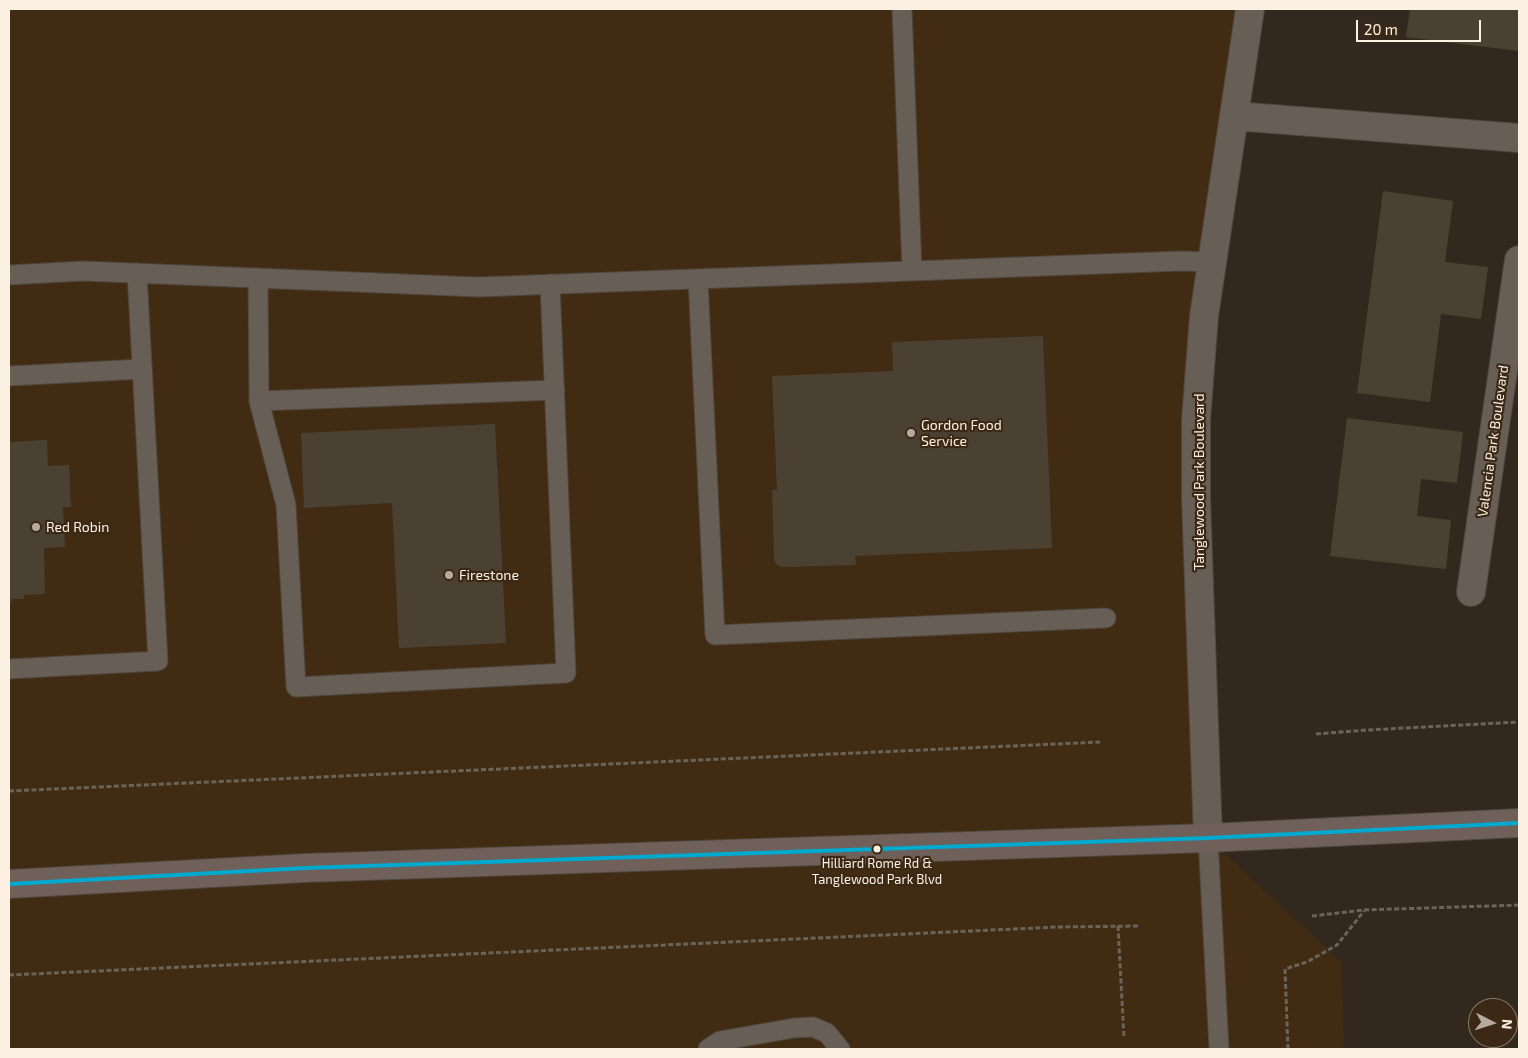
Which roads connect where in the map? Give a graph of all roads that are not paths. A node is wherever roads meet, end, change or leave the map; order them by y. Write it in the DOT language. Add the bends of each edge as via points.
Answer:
graph roads {
  1 [pos="902,9"];
  2 [pos="1250,9"];
  3 [pos="1234,116"];
  4 [pos="1519,138"];
  5 [pos="1519,260"];
  6 [pos="1213,262"];
  7 [pos="912,271"];
  8 [pos="138,273"];
  9 [pos="9,275"];
  10 [pos="258,278"];
  11 [pos="698,279"];
  12 [pos="550,284"];
  13 [pos="142,369"];
  14 [pos="9,376"];
  15 [pos="555,390"];
  16 [pos="259,401"];
  17 [pos="1471,592"];
  18 [pos="1106,618"];
  19 [pos="9,668"];
  20 [pos="1519,822"];
  21 [pos="1208,838"];
  22 [pos="9,884"];
  23 [pos="708,1049"];
  24 [pos="840,1049"];
  25 [pos="1219,1049"];
  1 -- 7 [label="lane"];
  2 -- 3 [label="street, Tanglewood Park Boulevard"];
  3 -- 4 [label="street"];
  3 -- 6 [label="street, Tanglewood Park Boulevard"];
  5 -- 17 [label="street, Valencia Park Boulevard"];
  6 -- 7 [label="lane"];
  6 -- 21 [label="street, Tanglewood Park Boulevard" via="1204,316 1196,420"];
  7 -- 11 [label="lane"];
  8 -- 9 [label="lane" via="83,270"];
  8 -- 10 [label="lane"];
  8 -- 13 [label="lane"];
  10 -- 12 [label="lane" via="478,287"];
  10 -- 16 [label="lane"];
  11 -- 12 [label="lane"];
  11 -- 18 [label="lane" via="715,635"];
  12 -- 15 [label="lane"];
  13 -- 14 [label="lane"];
  13 -- 19 [label="lane" via="158,661"];
  15 -- 16 [label="lane"];
  15 -- 16 [label="lane" via="566,673 296,687 286,505"];
  20 -- 21 [label="main road"];
  21 -- 22 [label="main road" via="314,868"];
  21 -- 25 [label="lane"];
  23 -- 24 [label="lane" via="720,1041 813,1027 827,1033"];
}
